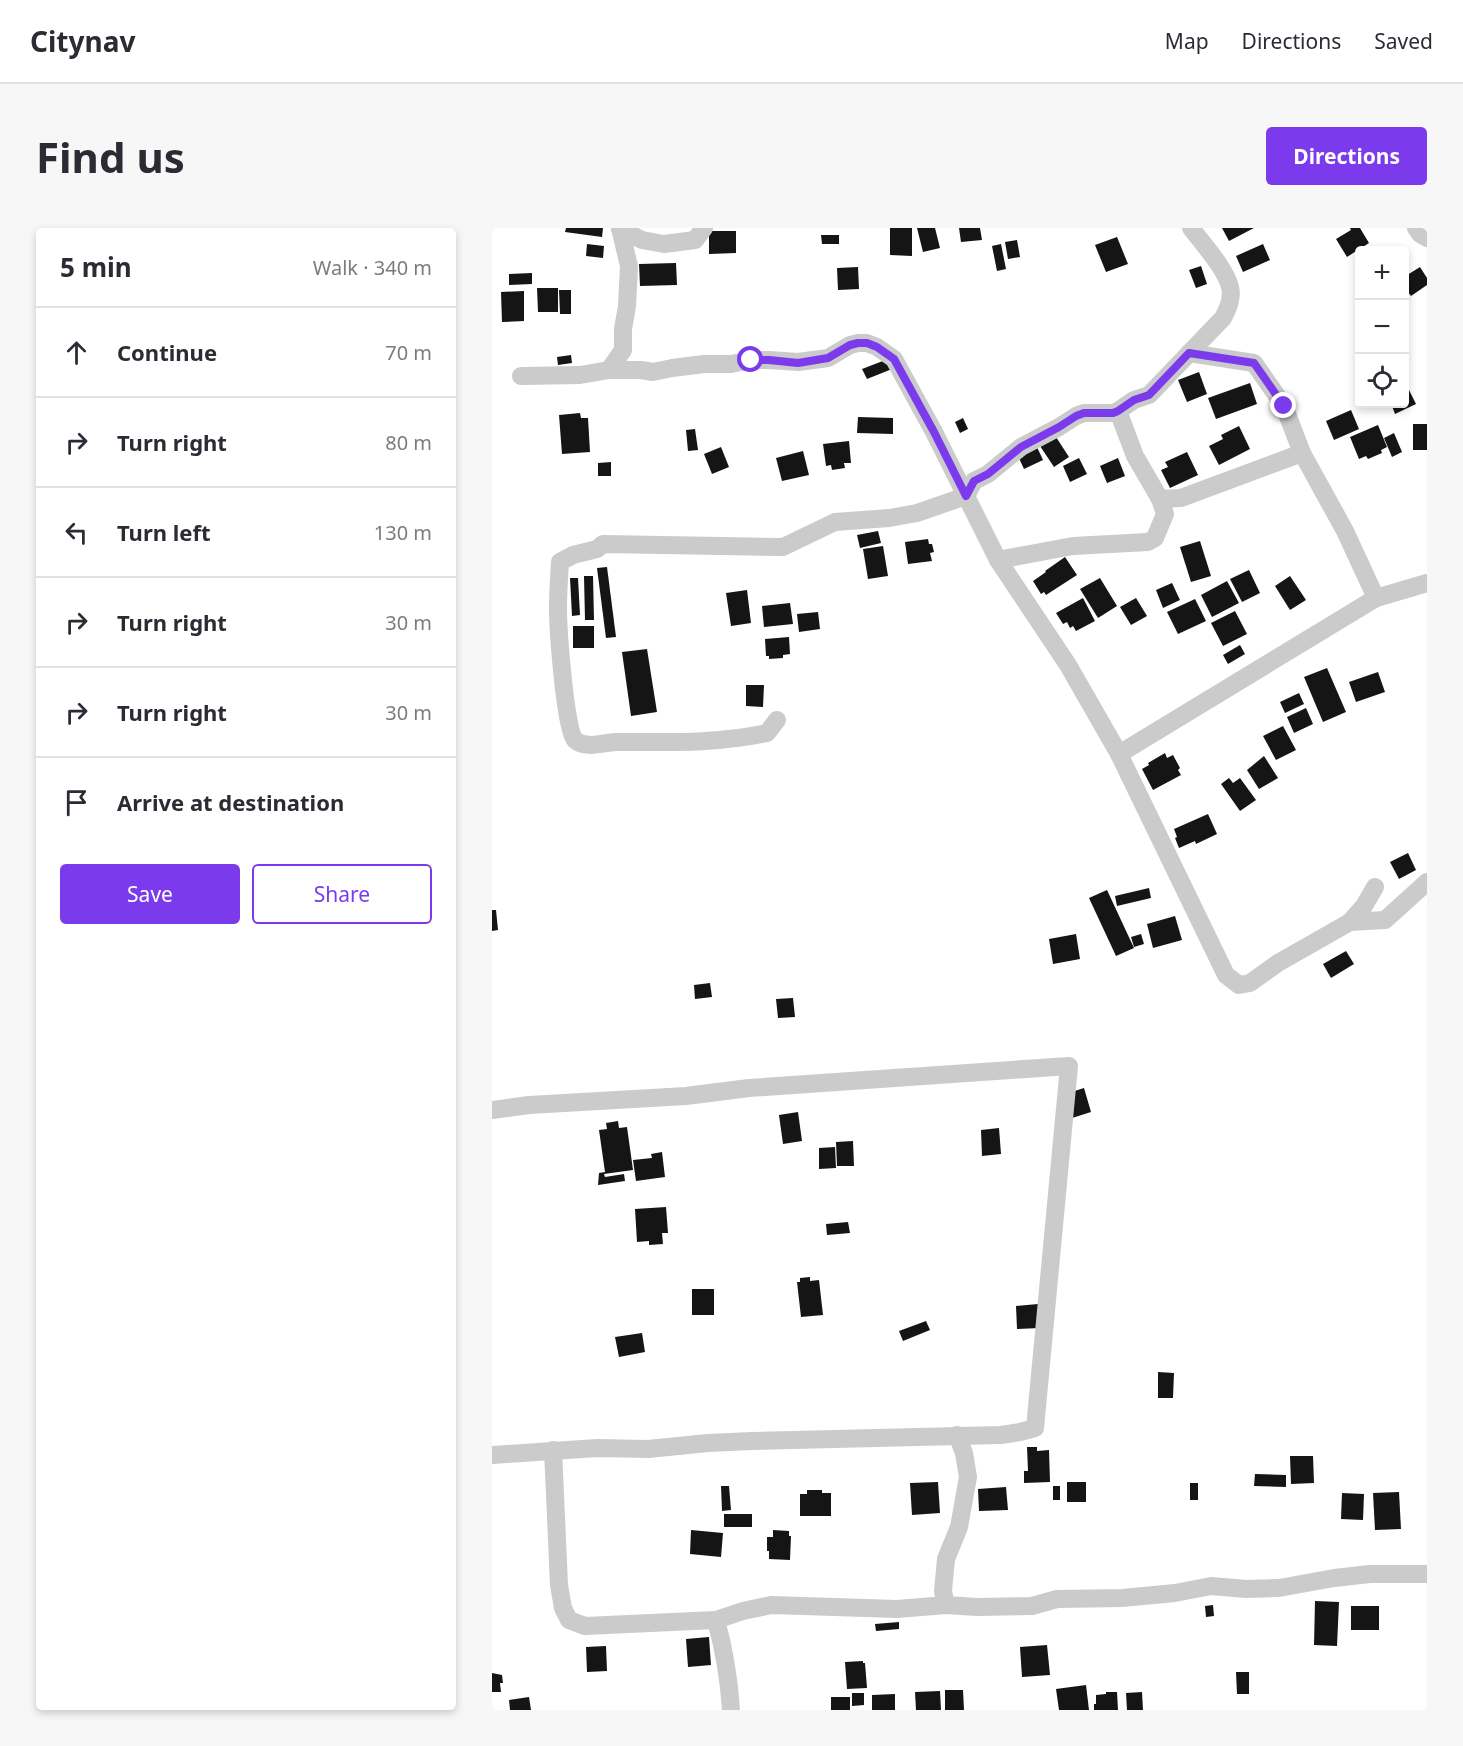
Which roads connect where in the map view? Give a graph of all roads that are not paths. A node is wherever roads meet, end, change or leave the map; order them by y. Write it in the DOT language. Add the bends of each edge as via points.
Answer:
graph roads {
  1 [pos="704,228"];
  2 [pos="1191,228"];
  3 [pos="1416,228"];
  4 [pos="620,229"];
  5 [pos="1427,238"];
  6 [pos="1189,353"];
  7 [pos="609,370"];
  8 [pos="521,376"];
  9 [pos="1118,411"];
  10 [pos="1302,453"];
  11 [pos="966,496"];
  12 [pos="1160,499"];
  13 [pos="998,560"];
  14 [pos="1427,583"];
  15 [pos="1376,598"];
  16 [pos="777,720"];
  17 [pos="1119,754"];
  18 [pos="1427,882"];
  19 [pos="1375,887"];
  20 [pos="1350,922"];
  21 [pos="492,1110"];
  22 [pos="957,1436"];
  23 [pos="553,1450"];
  24 [pos="492,1455"];
  25 [pos="1427,1574"];
  26 [pos="946,1605"];
  27 [pos="716,1620"];
  28 [pos="731,1710"];
  1 -- 4 [label="street" via="695,240 664,244 642,240"];
  2 -- 6 [label="street" via="1230,287 1230,304 1223,318"];
  3 -- 5 [label="street"];
  4 -- 7 [label="street" via="629,266 627,306 623,350"];
  6 -- 9 [label="street" via="1149,395"];
  6 -- 10 [label="street" via="1254,363 1284,406"];
  7 -- 8 [label="street" via="580,375"];
  7 -- 11 [label="street" via="653,372 751,360 798,363 828,358 850,345 867,343 894,359"];
  9 -- 11 [label="street" via="1076,416 1021,447 974,481"];
  9 -- 12 [label="street" via="1135,456"];
  10 -- 12 [label="street" via="1181,498"];
  10 -- 15 [label="street"];
  11 -- 13 [label="street"];
  11 -- 16 [label="street" via="917,513 835,522 783,548 603,544 560,562 562,664 569,729 574,739 591,745 730,739 767,733"];
  12 -- 13 [label="street" via="1165,514 1155,538 1148,542 1073,546"];
  13 -- 17 [label="street" via="1068,665"];
  14 -- 15 [label="street"];
  15 -- 17 [label="street"];
  17 -- 20 [label="street" via="1226,975 1239,985 1250,983"];
  18 -- 20 [label="street" via="1385,920"];
  19 -- 20 [label="street"];
  21 -- 22 [label="street" via="1069,1066 1035,1428 1001,1435"];
  22 -- 23 [label="street"];
  22 -- 26 [label="street" via="968,1477 959,1527 946,1559"];
  23 -- 24 [label="street"];
  23 -- 27 [label="street" via="559,1585 569,1620 585,1626"];
  25 -- 26 [label="street" via="1370,1574 1279,1588 1211,1586 1122,1598 1057,1599 1032,1606"];
  26 -- 27 [label="street" via="897,1609 771,1605"];
  27 -- 28 [label="street"];
}
